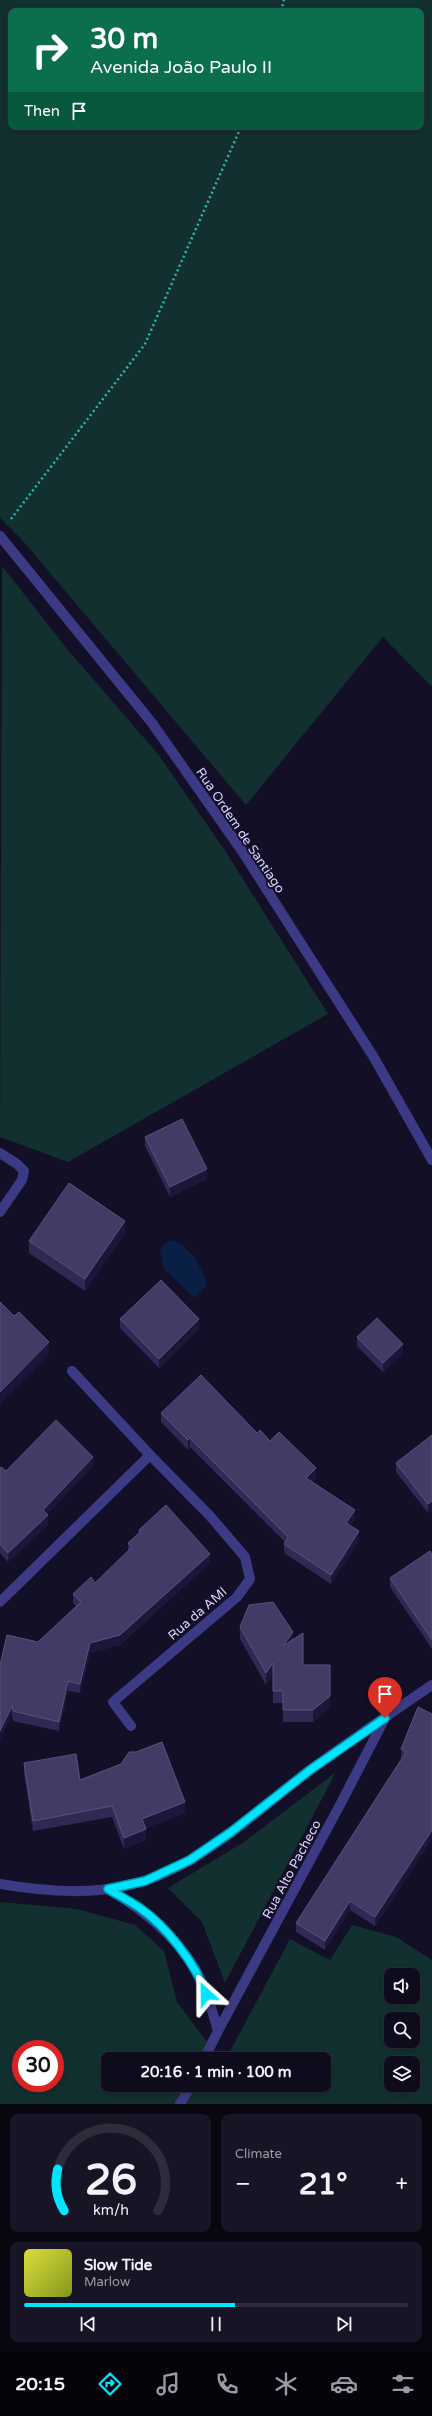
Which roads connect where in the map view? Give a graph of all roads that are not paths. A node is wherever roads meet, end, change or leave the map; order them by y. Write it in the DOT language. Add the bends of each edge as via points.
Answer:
graph roads {
  1 [pos="0,536"];
  2 [pos="0,1153"];
  3 [pos="432,1160"];
  4 [pos="0,1212"];
  5 [pos="72,1371"];
  6 [pos="150,1455"];
  7 [pos="0,1602"];
  8 [pos="432,1685"];
  9 [pos="385,1718"];
  10 [pos="131,1726"];
  11 [pos="0,1884"];
  12 [pos="108,1889"];
  13 [pos="218,2031"];
  14 [pos="208,2052"];
  15 [pos="187,2092"];
  16 [pos="180,2104"];
  1 -- 3 [label="street, Rua Ordem de Santiago" via="152,723 242,851 373,1056"];
  2 -- 4 [label="street" via="24,1172 22,1180"];
  5 -- 6 [label="street, Rua da AMI"];
  6 -- 7 [label="street"];
  6 -- 10 [label="street, Rua da AMI" via="210,1516 245,1557 250,1579 237,1597 113,1702"];
  8 -- 9 [label="street"];
  9 -- 12 [label="street" via="310,1770 231,1832 190,1860 145,1881"];
  9 -- 13 [label="street, Rua Alto Pacheco"];
  11 -- 12 [label="street" via="58,1891"];
  12 -- 13 [label="street" via="141,1908 175,1942 202,1981"];
  13 -- 14 [label="street, Rua Alto Pacheco"];
  15 -- 16 [label="street"];
}
